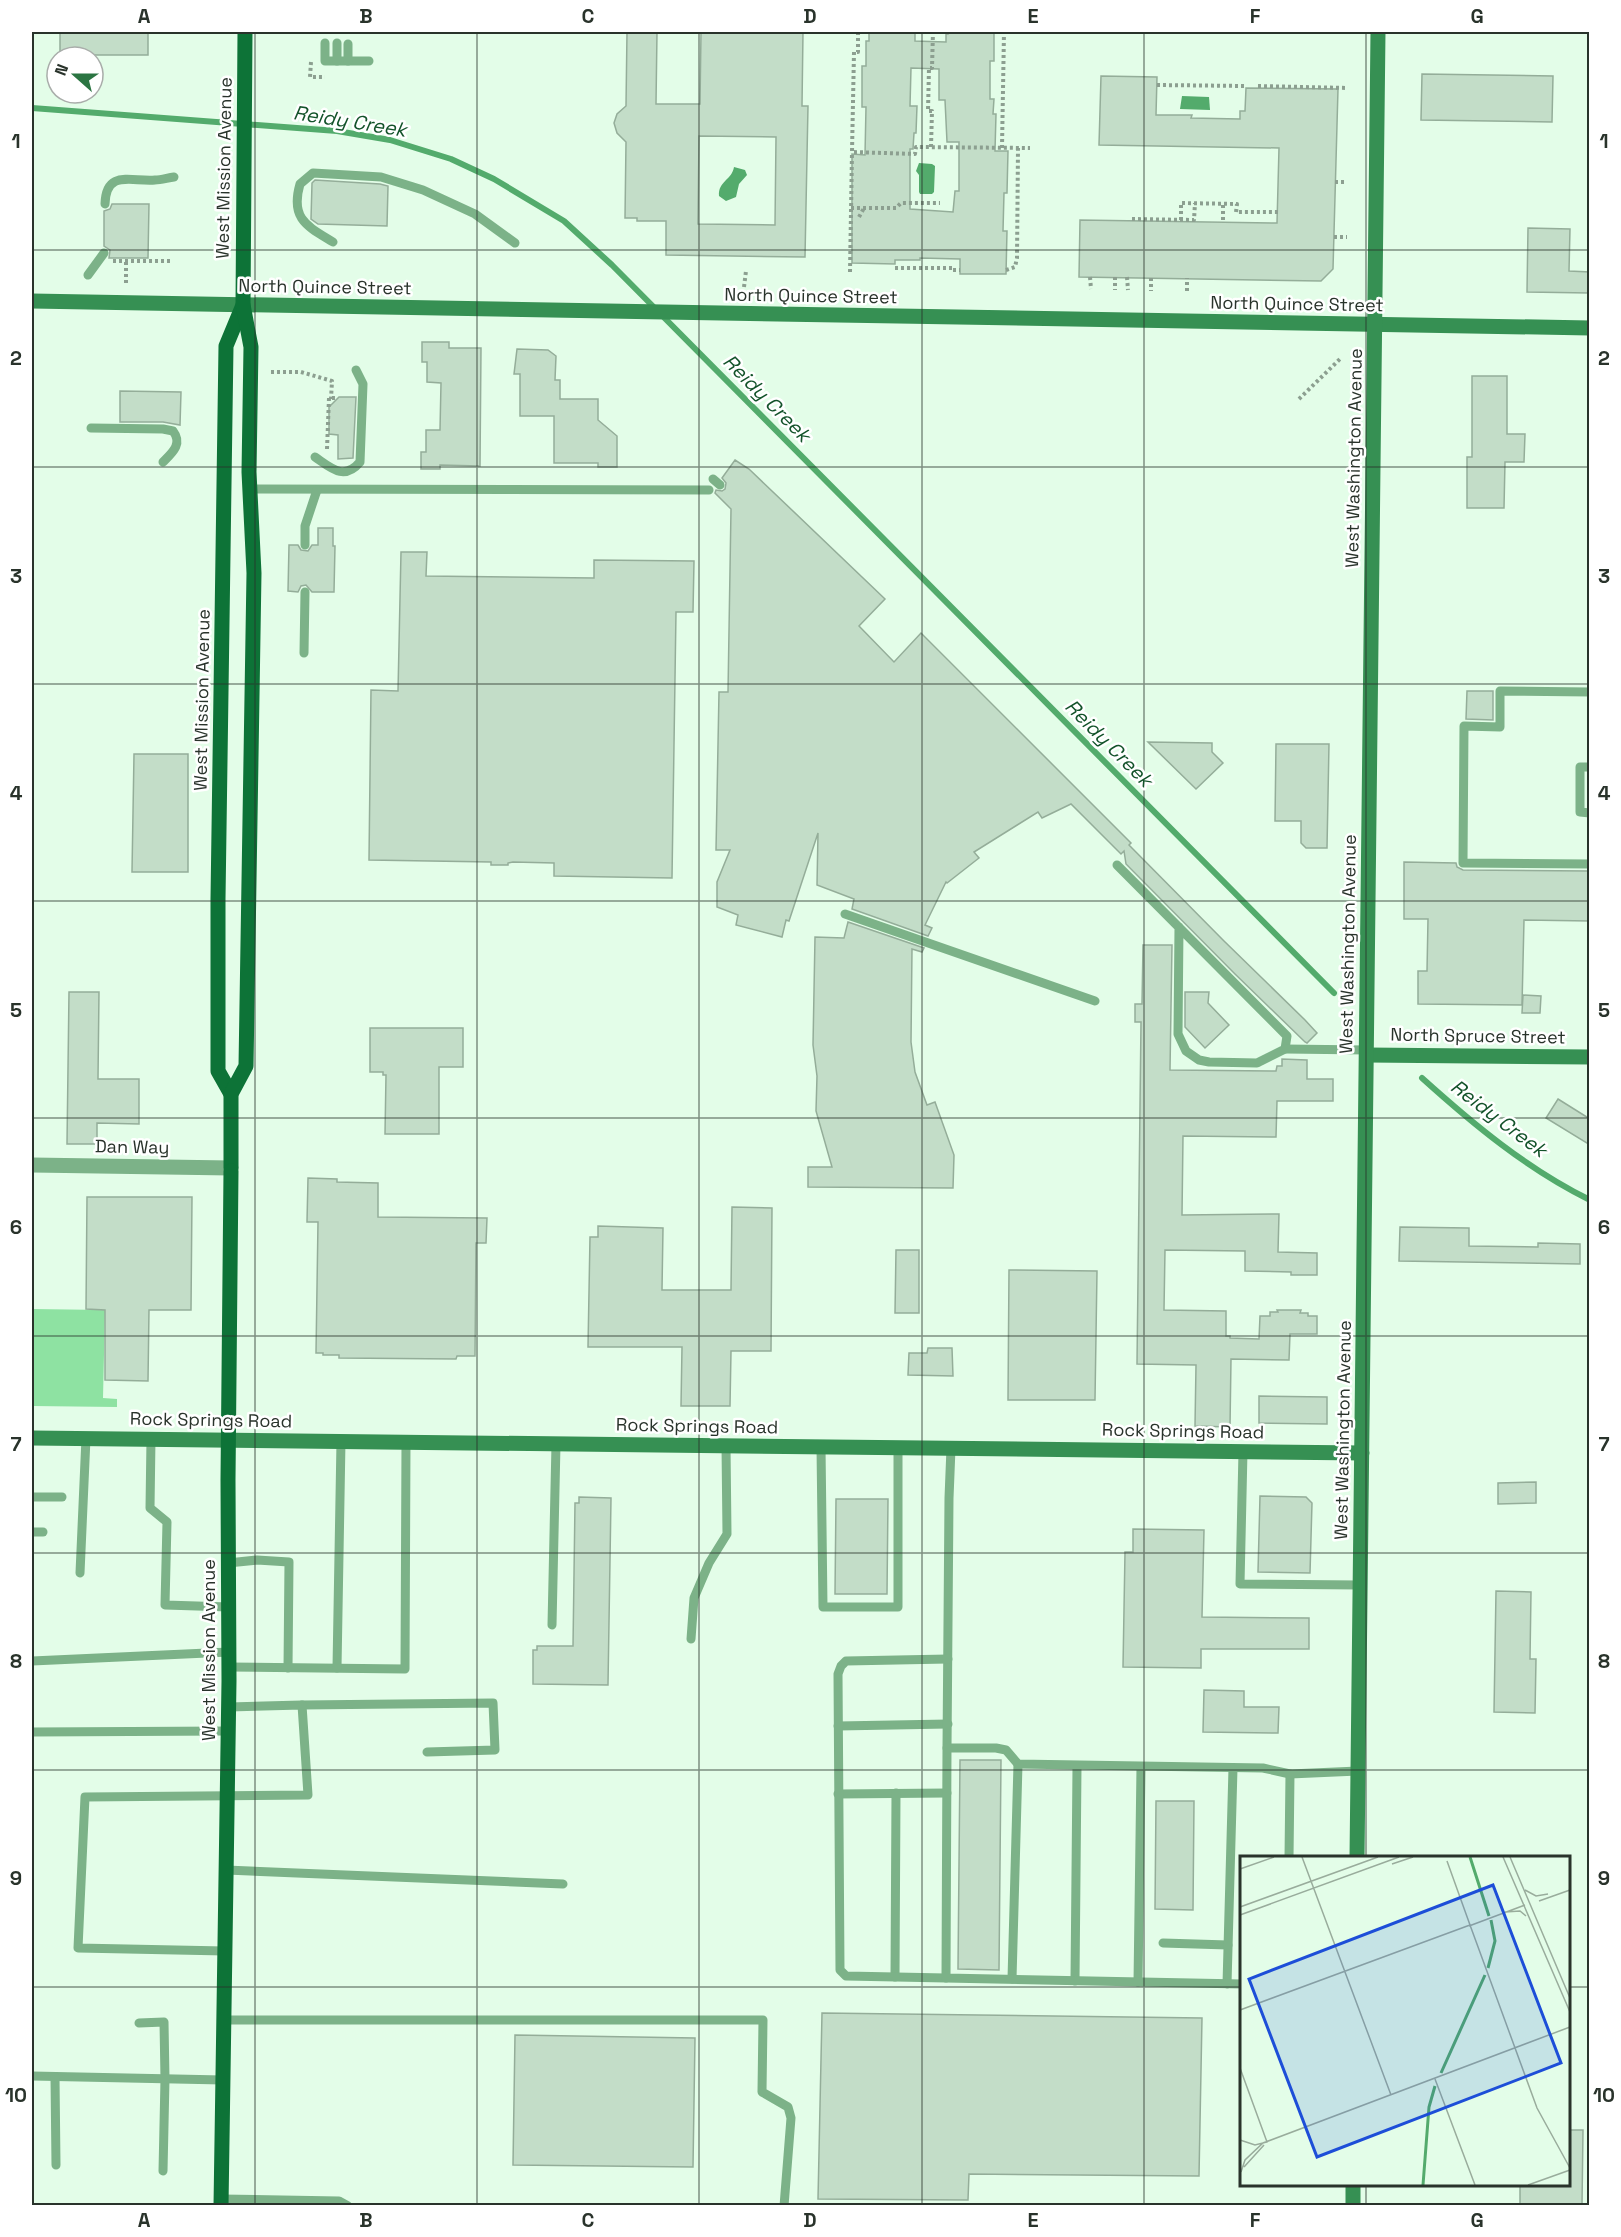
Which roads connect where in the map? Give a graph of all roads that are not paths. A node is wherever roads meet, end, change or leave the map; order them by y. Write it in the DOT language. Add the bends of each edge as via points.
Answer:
graph roads {
  1 [pos="245,32"];
  2 [pos="1378,32"];
  3 [pos="325,43"];
  4 [pos="337,43"];
  5 [pos="348,44"];
  6 [pos="337,61"];
  7 [pos="348,61"];
  8 [pos="369,61"];
  9 [pos="174,177"];
  10 [pos="105,204"];
  11 [pos="333,242"];
  12 [pos="515,243"];
  13 [pos="101,257"];
  14 [pos="88,275"];
  15 [pos="32,301"];
  16 [pos="243,305"];
  17 [pos="1375,325"];
  18 [pos="1590,328"];
  19 [pos="356,370"];
  20 [pos="91,428"];
  21 [pos="315,457"];
  22 [pos="162,462"];
  23 [pos="250,489"];
  24 [pos="317,490"];
  25 [pos="708,490"];
  26 [pos="305,545"];
  27 [pos="305,592"];
  28 [pos="304,653"];
  29 [pos="1590,692"];
  30 [pos="1590,767"];
  31 [pos="1590,813"];
  32 [pos="1590,864"];
  33 [pos="1117,865"];
  34 [pos="845,914"];
  35 [pos="1179,927"];
  36 [pos="1095,1001"];
  37 [pos="1285,1049"];
  38 [pos="1367,1052"];
  39 [pos="1590,1057"];
  40 [pos="231,1094"];
  41 [pos="32,1165"];
  42 [pos="231,1170"];
  43 [pos="32,1438"];
  44 [pos="86,1438"];
  45 [pos="151,1439"];
  46 [pos="228,1439"];
  47 [pos="341,1442"];
  48 [pos="406,1442"];
  49 [pos="556,1443"];
  50 [pos="726,1446"];
  51 [pos="821,1447"];
  52 [pos="898,1447"];
  53 [pos="951,1448"];
  54 [pos="1243,1451"];
  55 [pos="1362,1453"];
  56 [pos="32,1497"];
  57 [pos="62,1497"];
  58 [pos="32,1532"];
  59 [pos="43,1532"];
  60 [pos="228,1563"];
  61 [pos="80,1573"];
  62 [pos="1360,1585"];
  63 [pos="229,1607"];
  64 [pos="552,1625"];
  65 [pos="691,1639"];
  66 [pos="948,1659"];
  67 [pos="229,1660"];
  68 [pos="32,1661"];
  69 [pos="288,1668"];
  70 [pos="338,1668"];
  71 [pos="302,1706"];
  72 [pos="229,1707"];
  73 [pos="948,1724"];
  74 [pos="838,1726"];
  75 [pos="229,1731"];
  76 [pos="32,1732"];
  77 [pos="948,1748"];
  78 [pos="427,1752"];
  79 [pos="1018,1764"];
  80 [pos="1077,1767"];
  81 [pos="1141,1767"];
  82 [pos="1233,1768"];
  83 [pos="1358,1771"];
  84 [pos="1290,1774"];
  85 [pos="896,1793"];
  86 [pos="947,1793"];
  87 [pos="838,1794"];
  88 [pos="227,1797"];
  89 [pos="1289,1856"];
  90 [pos="1357,1856"];
  91 [pos="226,1870"];
  92 [pos="563,1884"];
  93 [pos="1163,1943"];
  94 [pos="1228,1945"];
  95 [pos="225,1951"];
  96 [pos="895,1977"];
  97 [pos="946,1978"];
  98 [pos="1012,1979"];
  99 [pos="1075,1981"];
  100 [pos="1138,1982"];
  101 [pos="1227,1984"];
  102 [pos="1240,1984"];
  103 [pos="224,2020"];
  104 [pos="139,2023"];
  105 [pos="32,2076"];
  106 [pos="55,2077"];
  107 [pos="165,2079"];
  108 [pos="223,2080"];
  109 [pos="56,2165"];
  110 [pos="163,2171"];
  111 [pos="1353,2186"];
  112 [pos="221,2202"];
  113 [pos="348,2205"];
  114 [pos="784,2205"];
  115 [pos="1353,2205"];
  1 -- 16 [label="main road, West Mission Avenue"];
  2 -- 17 [label="main road, West Washington Avenue"];
  3 -- 6 [label="lane" via="325,61"];
  4 -- 6 [label="lane"];
  5 -- 7 [label="lane"];
  6 -- 7 [label="lane"];
  7 -- 8 [label="lane"];
  9 -- 10 [label="lane" via="118,179 106,192"];
  11 -- 12 [label="lane" via="304,224 298,213 300,184 313,173 381,177 423,190 475,214"];
  13 -- 14 [label="lane"];
  15 -- 16 [label="main road, North Quince Street"];
  16 -- 17 [label="main road, North Quince Street"];
  16 -- 23 [label="main road, West Mission Avenue" via="251,346"];
  16 -- 40 [label="main road, West Mission Avenue" via="226,346 218,1071"];
  17 -- 18 [label="main road, North Quince Street"];
  17 -- 38 [label="main road, West Washington Avenue"];
  19 -- 21 [label="lane" via="363,384 360,462 355,468 340,471"];
  20 -- 22 [label="lane" via="173,431 177,446"];
  23 -- 24 [label="lane"];
  23 -- 40 [label="main road, West Mission Avenue" via="254,573 246,1066"];
  24 -- 25 [label="lane"];
  24 -- 26 [label="lane" via="305,526"];
  27 -- 28 [label="lane"];
  29 -- 32 [label="lane" via="1500,691 1500,727 1464,726 1463,863"];
  30 -- 31 [label="lane" via="1580,767 1580,812"];
  33 -- 35 [label="lane"];
  34 -- 36 [label="lane"];
  35 -- 37 [label="lane" via="1287,1036"];
  35 -- 37 [label="lane" via="1178,1034 1186,1051 1209,1062 1257,1063"];
  37 -- 38 [label="lane"];
  38 -- 39 [label="main road, North Spruce Street"];
  38 -- 55 [label="main road, West Washington Avenue"];
  40 -- 42 [label="main road, West Mission Avenue"];
  41 -- 42 [label="street, Dan Way"];
  42 -- 46 [label="main road, West Mission Avenue"];
  43 -- 44 [label="main road, Rock Springs Road"];
  44 -- 45 [label="main road, Rock Springs Road"];
  44 -- 61 [label="lane"];
  45 -- 46 [label="main road, Rock Springs Road"];
  45 -- 63 [label="lane" via="150,1508 167,1522 165,1605"];
  46 -- 47 [label="main road, Rock Springs Road"];
  46 -- 60 [label="main road, West Mission Avenue"];
  47 -- 48 [label="main road, Rock Springs Road"];
  47 -- 70 [label="lane"];
  48 -- 49 [label="main road, Rock Springs Road"];
  48 -- 70 [label="lane" via="405,1669"];
  49 -- 50 [label="main road, Rock Springs Road"];
  49 -- 64 [label="lane"];
  50 -- 51 [label="main road, Rock Springs Road"];
  50 -- 65 [label="lane" via="727,1534 694,1598"];
  51 -- 52 [label="main road, Rock Springs Road"];
  51 -- 52 [label="lane" via="823,1607 898,1607"];
  52 -- 53 [label="main road, Rock Springs Road"];
  53 -- 54 [label="main road, Rock Springs Road"];
  53 -- 66 [label="lane"];
  54 -- 55 [label="main road, Rock Springs Road"];
  54 -- 62 [label="lane" via="1240,1584"];
  55 -- 62 [label="main road, West Washington Avenue"];
  56 -- 57 [label="lane"];
  58 -- 59 [label="lane"];
  60 -- 63 [label="main road, West Mission Avenue"];
  60 -- 69 [label="lane" via="289,1562"];
  62 -- 83 [label="main road, West Washington Avenue"];
  63 -- 67 [label="main road, West Mission Avenue"];
  66 -- 73 [label="lane"];
  66 -- 74 [label="lane" via="846,1660 838,1674"];
  67 -- 68 [label="lane"];
  67 -- 69 [label="lane"];
  67 -- 72 [label="main road, West Mission Avenue"];
  69 -- 70 [label="lane"];
  71 -- 72 [label="lane"];
  71 -- 78 [label="lane" via="493,1703 495,1750"];
  71 -- 88 [label="lane" via="308,1795"];
  72 -- 75 [label="main road, West Mission Avenue"];
  73 -- 74 [label="lane"];
  73 -- 77 [label="lane"];
  74 -- 87 [label="lane"];
  75 -- 76 [label="lane"];
  75 -- 88 [label="main road, West Mission Avenue"];
  77 -- 79 [label="lane" via="1006,1750"];
  77 -- 86 [label="lane"];
  79 -- 80 [label="lane"];
  79 -- 98 [label="lane"];
  80 -- 81 [label="lane"];
  80 -- 99 [label="lane"];
  81 -- 82 [label="lane"];
  81 -- 100 [label="lane"];
  82 -- 84 [label="lane" via="1263,1768"];
  82 -- 94 [label="lane"];
  83 -- 84 [label="lane"];
  83 -- 90 [label="main road, West Washington Avenue"];
  84 -- 89 [label="lane"];
  85 -- 86 [label="lane"];
  85 -- 87 [label="lane"];
  85 -- 96 [label="lane"];
  86 -- 97 [label="lane"];
  87 -- 96 [label="lane" via="840,1970 846,1976"];
  88 -- 91 [label="main road, West Mission Avenue"];
  88 -- 95 [label="lane" via="85,1797 78,1948"];
  91 -- 92 [label="lane"];
  91 -- 95 [label="main road, West Mission Avenue"];
  93 -- 94 [label="lane"];
  94 -- 101 [label="lane"];
  95 -- 103 [label="main road, West Mission Avenue"];
  96 -- 97 [label="lane"];
  97 -- 98 [label="lane"];
  98 -- 99 [label="lane"];
  99 -- 100 [label="lane"];
  100 -- 101 [label="lane"];
  101 -- 102 [label="lane"];
  103 -- 108 [label="main road, West Mission Avenue"];
  103 -- 114 [label="lane" via="763,2020 762,2092 788,2107 791,2118"];
  104 -- 107 [label="lane" via="164,2022"];
  105 -- 106 [label="lane"];
  106 -- 107 [label="lane"];
  106 -- 109 [label="lane"];
  107 -- 108 [label="lane"];
  107 -- 110 [label="lane"];
  108 -- 112 [label="main road, West Mission Avenue"];
  111 -- 115 [label="main road"];
  112 -- 113 [label="lane" via="339,2201"];
}
